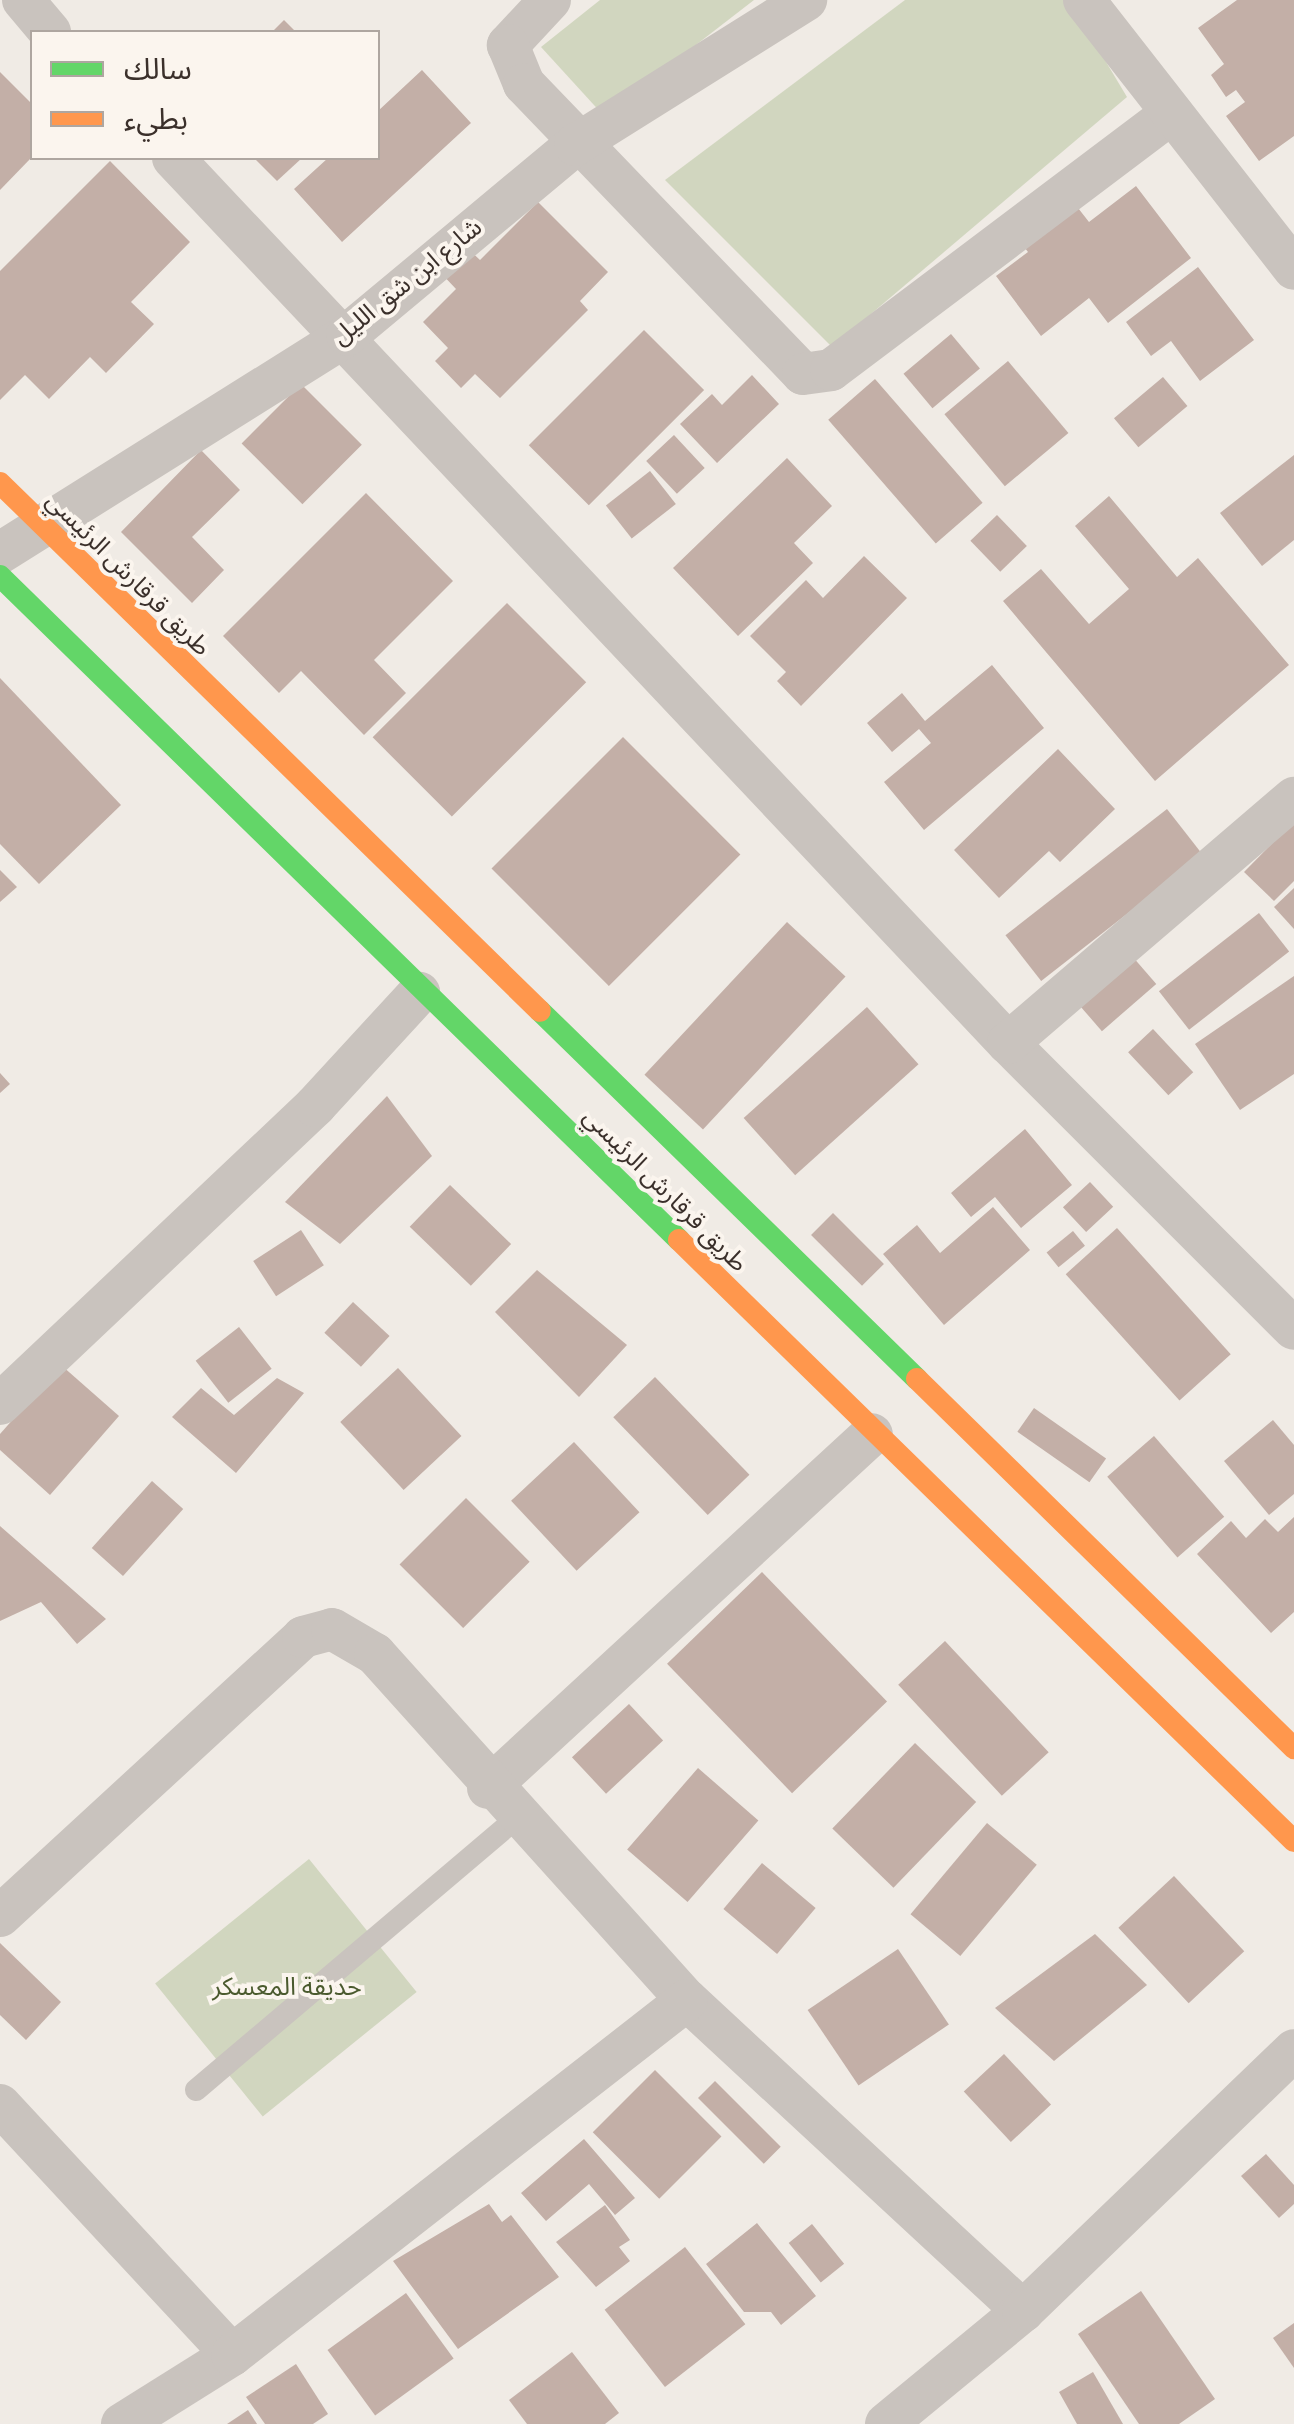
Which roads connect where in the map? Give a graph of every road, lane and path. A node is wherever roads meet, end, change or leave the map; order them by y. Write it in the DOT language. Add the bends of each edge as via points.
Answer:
graph roads {
  1 [pos="23,0"];
  2 [pos="550,0"];
  3 [pos="806,0"];
  4 [pos="1084,0"];
  5 [pos="48,30"];
  6 [pos="1172,113"];
  7 [pos="575,146"];
  8 [pos="174,160"];
  9 [pos="1294,269"];
  10 [pos="347,335"];
  11 [pos="0,484"];
  12 [pos="39,525"];
  13 [pos="0,553"];
  14 [pos="0,576"];
  15 [pos="1294,798"];
  16 [pos="419,993"];
  17 [pos="1008,1044"];
  18 [pos="1294,1329"];
  19 [pos="0,1404"];
  20 [pos="872,1434"];
  21 [pos="1294,1748"];
  22 [pos="502,1803"];
  23 [pos="1294,1841"];
  24 [pos="0,1916"];
  25 [pos="687,2000"];
  26 [pos="1294,2050"];
  27 [pos="196,2090"];
  28 [pos="0,2105"];
  29 [pos="1023,2311"];
  30 [pos="232,2354"];
  31 [pos="122,2424"];
  32 [pos="886,2424"];
  1 -- 5 [label="street"];
  2 -- 7 [label="street" via="508,45 524,84"];
  3 -- 7 [label="street, شارع ابن شق الليل"];
  4 -- 6 [label="street"];
  6 -- 7 [label="street" via="816,374 782,362"];
  6 -- 9 [label="street"];
  7 -- 10 [label="street, شارع ابن شق الليل"];
  8 -- 10 [label="street"];
  10 -- 12 [label="street, شارع ابن شق الليل"];
  10 -- 17 [label="street"];
  11 -- 12 [label="main road, طريق قرقارش الرئيسي"];
  12 -- 13 [label="street, شارع ابن شق الليل"];
  12 -- 21 [label="main road, طريق قرقارش الرئيسي"];
  14 -- 16 [label="main road, طريق قرقارش الرئيسي"];
  15 -- 17 [label="street"];
  16 -- 19 [label="street" via="315,1106"];
  16 -- 20 [label="main road, طريق قرقارش الرئيسي"];
  17 -- 18 [label="street"];
  20 -- 22 [label="street"];
  20 -- 23 [label="main road, طريق قرقارش الرئيسي"];
  22 -- 24 [label="street" via="375,1654 332,1629 316,1630"];
  22 -- 25 [label="street"];
  22 -- 27 [label="lane"];
  25 -- 29 [label="street"];
  25 -- 30 [label="street"];
  26 -- 29 [label="street"];
  28 -- 30 [label="street"];
  29 -- 32 [label="street"];
  30 -- 31 [label="street"];
}
